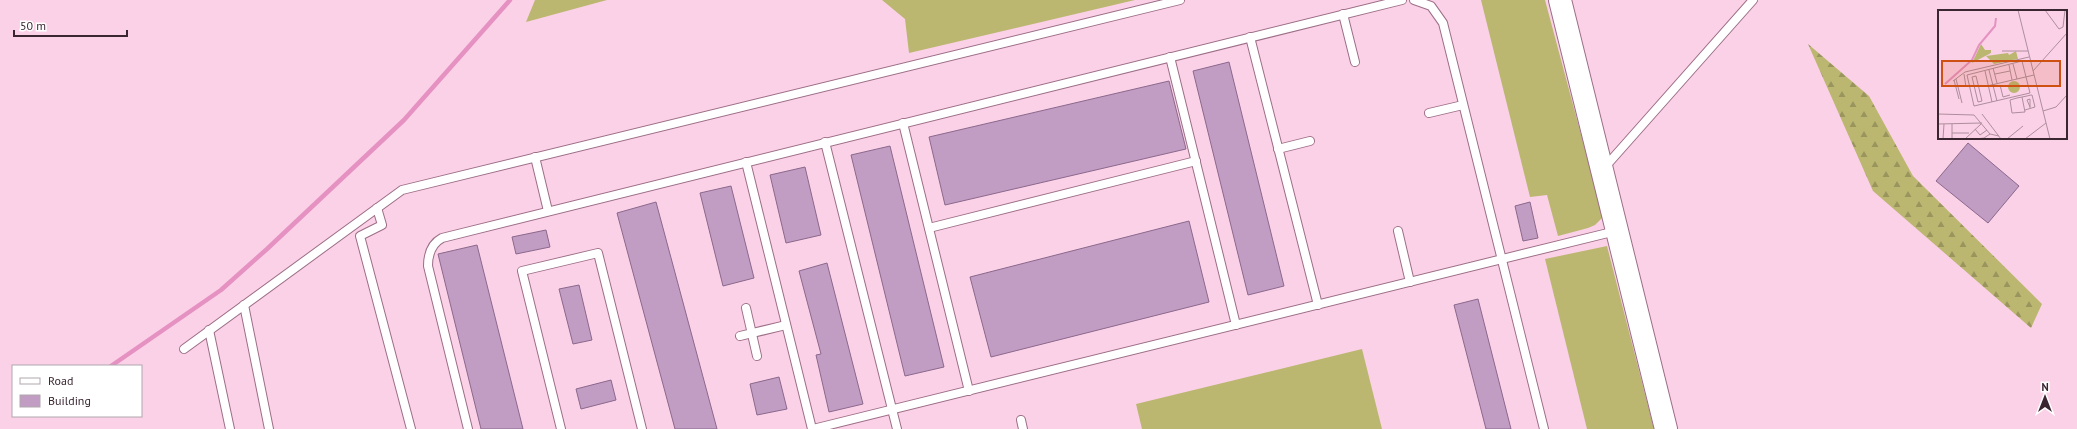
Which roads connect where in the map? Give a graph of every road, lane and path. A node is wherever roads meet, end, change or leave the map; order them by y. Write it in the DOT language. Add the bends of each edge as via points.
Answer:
graph roads {
  1 [pos="1180,0"];
  2 [pos="1402,0"];
  3 [pos="1414,0"];
  4 [pos="1560,0"];
  5 [pos="1753,0"];
  6 [pos="1343,14"];
  7 [pos="1250,37"];
  8 [pos="1170,57"];
  9 [pos="1355,62"];
  10 [pos="1463,105"];
  11 [pos="1429,113"];
  12 [pos="903,123"];
  13 [pos="1310,141"];
  14 [pos="825,142"];
  15 [pos="1278,149"];
  16 [pos="535,157"];
  17 [pos="1196,161"];
  18 [pos="746,162"];
  19 [pos="1601,170"];
  20 [pos="376,208"];
  21 [pos="548,210"];
  22 [pos="929,228"];
  23 [pos="1398,231"];
  24 [pos="1617,231"];
  25 [pos="1502,259"];
  26 [pos="1410,282"];
  27 [pos="1318,305"];
  28 [pos="244,306"];
  29 [pos="746,308"];
  30 [pos="786,325"];
  31 [pos="1236,325"];
  32 [pos="209,330"];
  33 [pos="751,333"];
  34 [pos="740,336"];
  35 [pos="184,349"];
  36 [pos="757,356"];
  37 [pos="969,391"];
  38 [pos="892,409"];
  39 [pos="1020,420"];
  40 [pos="230,429"];
  41 [pos="269,429"];
  42 [pos="411,429"];
  43 [pos="468,429"];
  44 [pos="561,429"];
  45 [pos="642,429"];
  46 [pos="813,429"];
  47 [pos="897,429"];
  48 [pos="1023,429"];
  49 [pos="1544,429"];
  50 [pos="1666,429"];
  1 -- 16 [label="lane"];
  2 -- 6 [label="lane"];
  3 -- 10 [label="lane" via="1431,6 1440,17"];
  4 -- 19 [label="main road"];
  5 -- 19 [label="lane"];
  6 -- 7 [label="lane"];
  6 -- 9 [label="lane"];
  7 -- 8 [label="lane"];
  7 -- 15 [label="lane"];
  8 -- 12 [label="lane"];
  8 -- 17 [label="lane"];
  10 -- 11 [label="lane"];
  10 -- 25 [label="lane"];
  12 -- 14 [label="lane"];
  12 -- 22 [label="lane"];
  13 -- 15 [label="lane"];
  14 -- 18 [label="lane"];
  14 -- 38 [label="lane"];
  15 -- 27 [label="lane"];
  16 -- 20 [label="lane" via="402,190"];
  16 -- 21 [label="lane"];
  17 -- 22 [label="lane"];
  17 -- 31 [label="lane"];
  18 -- 21 [label="lane"];
  18 -- 30 [label="lane"];
  19 -- 24 [label="main road"];
  20 -- 28 [label="lane"];
  20 -- 42 [label="lane" via="382,225 360,236"];
  21 -- 43 [label="lane" via="446,236 434,244 429,253 428,266"];
  22 -- 37 [label="lane"];
  23 -- 26 [label="lane"];
  24 -- 25 [label="lane"];
  24 -- 50 [label="main road"];
  25 -- 26 [label="lane"];
  25 -- 49 [label="lane"];
  26 -- 27 [label="lane"];
  27 -- 31 [label="lane"];
  28 -- 32 [label="lane"];
  28 -- 41 [label="lane"];
  29 -- 33 [label="lane"];
  30 -- 33 [label="lane"];
  30 -- 46 [label="lane"];
  31 -- 37 [label="lane"];
  32 -- 35 [label="lane"];
  32 -- 40 [label="lane"];
  33 -- 34 [label="lane"];
  33 -- 36 [label="lane"];
  37 -- 38 [label="lane"];
  38 -- 46 [label="lane"];
  38 -- 47 [label="lane"];
  39 -- 48 [label="lane"];
  44 -- 45 [label="lane" via="522,271 598,253"];
}
